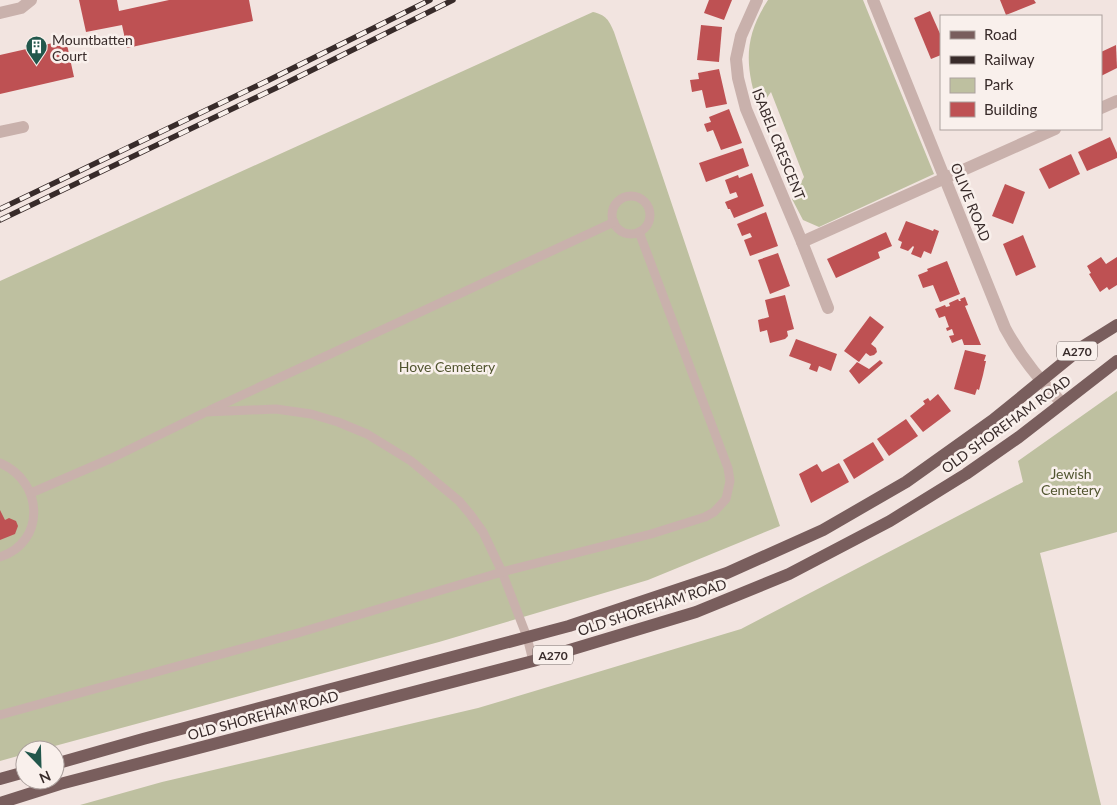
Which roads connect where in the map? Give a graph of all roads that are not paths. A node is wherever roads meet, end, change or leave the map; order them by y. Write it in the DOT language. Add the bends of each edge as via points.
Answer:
graph roads {
  1 [pos="31,0"];
  2 [pos="757,0"];
  3 [pos="873,0"];
  4 [pos="0,13"];
  5 [pos="1117,101"];
  6 [pos="1102,108"];
  7 [pos="23,127"];
  8 [pos="1053,130"];
  9 [pos="0,132"];
  10 [pos="946,178"];
  11 [pos="614,222"];
  12 [pos="639,232"];
  13 [pos="802,242"];
  14 [pos="828,308"];
  15 [pos="1117,325"];
  16 [pos="1117,361"];
  17 [pos="1040,381"];
  18 [pos="1062,403"];
  19 [pos="206,412"];
  20 [pos="0,463"];
  21 [pos="31,492"];
  22 [pos="0,557"];
  23 [pos="502,572"];
  24 [pos="527,638"];
  25 [pos="533,661"];
  26 [pos="0,715"];
  27 [pos="65,761"];
  28 [pos="15,775"];
  29 [pos="0,779"];
  30 [pos="0,803"];
  1 -- 4 [label="street" via="21,8"];
  2 -- 13 [label="street, ISABEL CRESCENT" via="741,36 736,59 738,78 746,109"];
  3 -- 10 [label="street, OLIVE ROAD"];
  5 -- 6 [label="street"];
  7 -- 9 [label="street"];
  8 -- 10 [label="street"];
  10 -- 13 [label="street"];
  10 -- 17 [label="street, OLIVE ROAD" via="1005,328"];
  11 -- 12 [label="lane" via="627,234"];
  11 -- 12 [label="lane" via="613,211 619,200 630,196 641,199 649,207 650,219"];
  11 -- 19 [label="lane"];
  12 -- 23 [label="lane" via="728,468 730,481 726,499 705,517"];
  13 -- 14 [label="street, ISABEL CRESCENT"];
  15 -- 17 [label="main road, OLD SHOREHAM ROAD / A270" via="1085,345"];
  16 -- 18 [label="main road, OLD SHOREHAM ROAD / A270"];
  17 -- 18 [label="street, OLIVE ROAD"];
  17 -- 24 [label="main road, OLD SHOREHAM ROAD / A270" via="993,420 906,482 823,530 727,573"];
  18 -- 25 [label="main road, OLD SHOREHAM ROAD / A270" via="966,474 890,521 789,574 696,612"];
  19 -- 21 [label="lane" via="112,458"];
  19 -- 23 [label="lane" via="295,411 338,422 367,434 411,461 459,501 483,532"];
  20 -- 21 [label="lane" via="23,479"];
  21 -- 22 [label="lane" via="34,507 28,534 20,546"];
  23 -- 24 [label="lane"];
  23 -- 26 [label="lane" via="298,633"];
  24 -- 25 [label="lane"];
  24 -- 27 [label="main road, OLD SHOREHAM ROAD / A270"];
  25 -- 30 [label="main road, OLD SHOREHAM ROAD / A270" via="70,781"];
  28 -- 29 [label="main road"];
}
